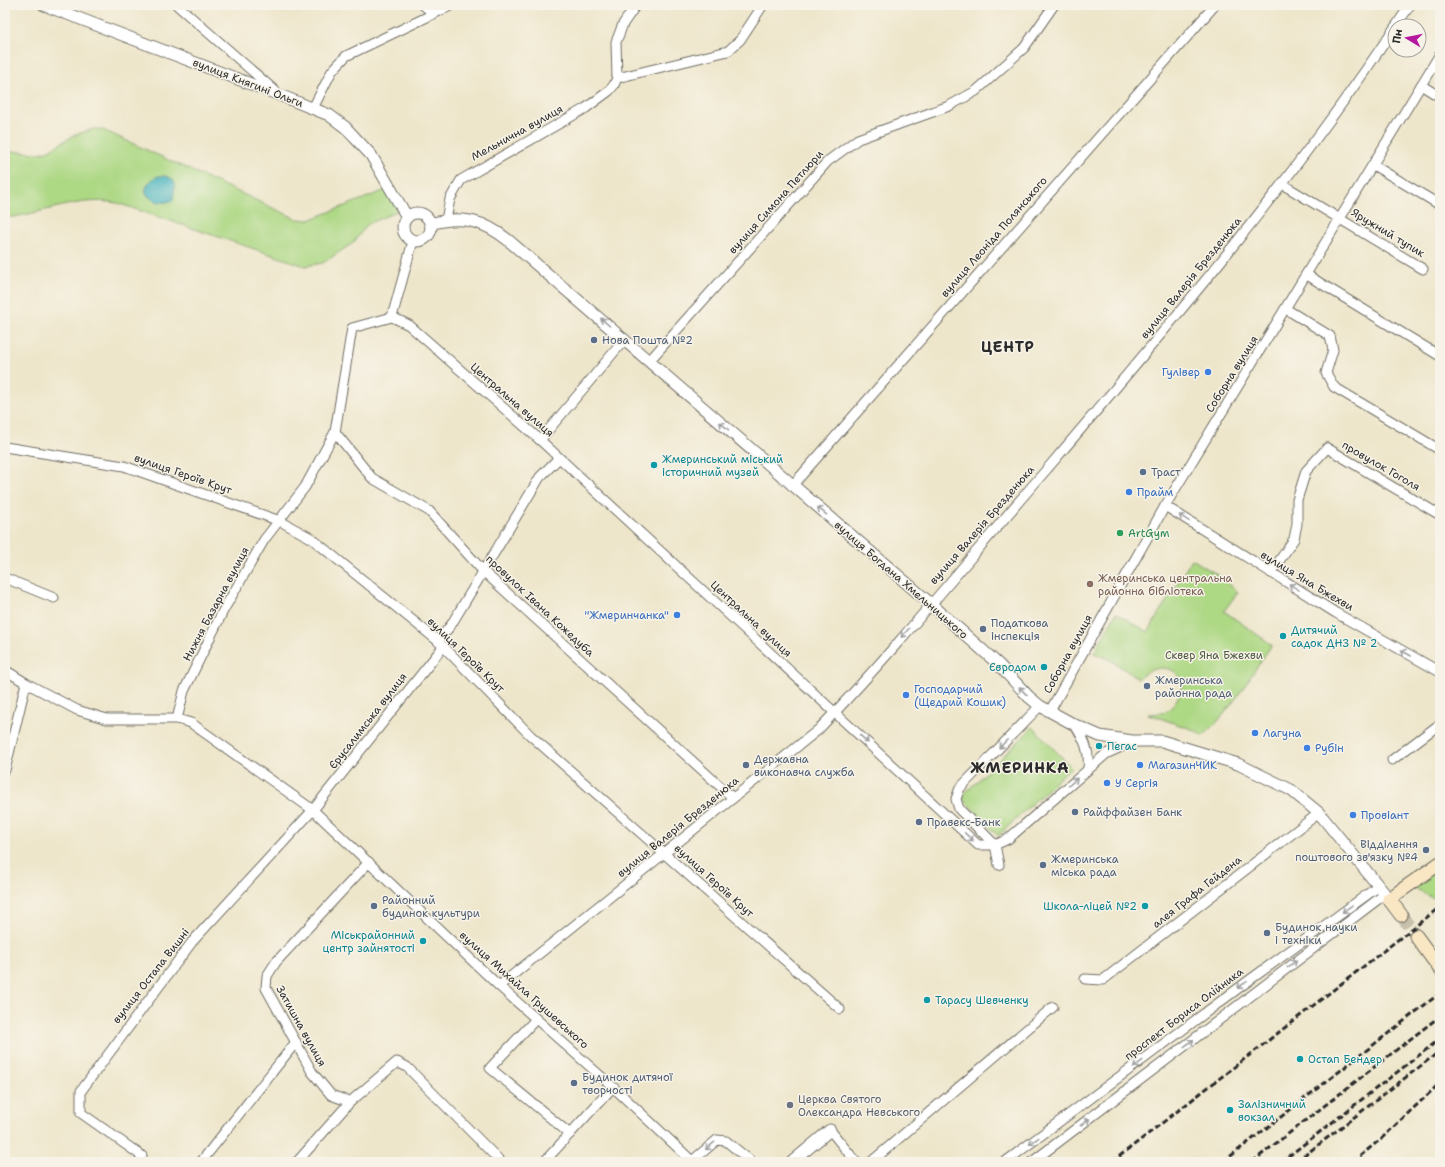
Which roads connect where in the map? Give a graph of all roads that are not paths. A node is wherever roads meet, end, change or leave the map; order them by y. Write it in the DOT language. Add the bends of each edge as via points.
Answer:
graph roads {
  1 [pos="44,5"];
  2 [pos="177,5"];
  3 [pos="423,5"];
  4 [pos="452,5"];
  5 [pos="636,5"];
  6 [pos="763,5"];
  7 [pos="1054,5"];
  8 [pos="1215,5"];
  9 [pos="1410,5"];
  10 [pos="433,13"];
  11 [pos="1401,18"];
  12 [pos="1387,38"];
  13 [pos="1440,54"];
  14 [pos="617,78"];
  15 [pos="1421,85"];
  16 [pos="277,94"];
  17 [pos="1440,97"];
  18 [pos="312,108"];
  19 [pos="1373,165"];
  20 [pos="1282,184"];
  21 [pos="1440,205"];
  22 [pos="407,217"];
  23 [pos="1341,218"];
  24 [pos="446,220"];
  25 [pos="430,224"];
  26 [pos="411,240"];
  27 [pos="1423,269"];
  28 [pos="1307,275"];
  29 [pos="1286,309"];
  30 [pos="392,317"];
  31 [pos="625,340"];
  32 [pos="1440,356"];
  33 [pos="650,360"];
  34 [pos="335,432"];
  35 [pos="540,440"];
  36 [pos="5,447"];
  37 [pos="1440,450"];
  38 [pos="559,458"];
  39 [pos="792,486"];
  40 [pos="1165,506"];
  41 [pos="1440,515"];
  42 [pos="280,521"];
  43 [pos="484,572"];
  44 [pos="1271,573"];
  45 [pos="5,578"];
  46 [pos="54,598"];
  47 [pos="931,604"];
  48 [pos="440,644"];
  49 [pos="5,670"];
  50 [pos="1440,672"];
  51 [pos="26,684"];
  52 [pos="1040,706"];
  53 [pos="1050,711"];
  54 [pos="835,712"];
  55 [pos="177,719"];
  56 [pos="1440,724"];
  57 [pos="1075,725"];
  58 [pos="1132,741"];
  59 [pos="1392,760"];
  60 [pos="1088,768"];
  61 [pos="5,770"];
  62 [pos="733,798"];
  63 [pos="313,810"];
  64 [pos="1319,813"];
  65 [pos="996,845"];
  66 [pos="664,853"];
  67 [pos="368,862"];
  68 [pos="1440,863"];
  69 [pos="999,865"];
  70 [pos="1385,893"];
  71 [pos="1401,915"];
  72 [pos="1416,936"];
  73 [pos="1440,969"];
  74 [pos="1085,979"];
  75 [pos="499,986"];
  76 [pos="1053,1007"];
  77 [pos="840,1008"];
  78 [pos="536,1019"];
  79 [pos="296,1042"];
  80 [pos="614,1087"];
  81 [pos="350,1102"];
  82 [pos="830,1130"];
  83 [pos="570,1134"];
  84 [pos="142,1156"];
  85 [pos="692,1161"];
  86 [pos="201,1162"];
  87 [pos="297,1162"];
  88 [pos="501,1162"];
  89 [pos="544,1162"];
  90 [pos="752,1162"];
  91 [pos="792,1162"];
  92 [pos="856,1162"];
  93 [pos="871,1162"];
  94 [pos="1005,1162"];
  95 [pos="1032,1162"];
  1 -- 16 [label="street, вулиця Княгині Ольги"];
  2 -- 16 [label="street"];
  3 -- 10 [label="street"];
  4 -- 10 [label="street"];
  5 -- 14 [label="street" via="616,42"];
  6 -- 14 [label="street" via="740,40 728,51"];
  7 -- 33 [label="street, вулиця Симона Петлюри" via="1024,48 976,91 949,106 858,139 828,161"];
  8 -- 39 [label="street, вулиця Леоніда Полянського"];
  9 -- 11 [label="street, вулиця Валерія Брезденюка"];
  10 -- 18 [label="street" via="341,60 332,71"];
  12 -- 20 [label="street, вулиця Валерія Брезденюка"];
  13 -- 15 [label="street, Соборна вулиця"];
  14 -- 24 [label="street, Мельнична вулиця" via="609,91 594,103 462,180 450,199"];
  15 -- 17 [label="street"];
  15 -- 19 [label="street, Соборна вулиця"];
  16 -- 18 [label="street, вулиця Княгині Ольги"];
  18 -- 22 [label="street, вулиця Княгині Ольги" via="338,121 363,145 379,167"];
  19 -- 21 [label="street"];
  19 -- 23 [label="street, Соборна вулиця"];
  20 -- 23 [label="street, Яружний тупик"];
  20 -- 47 [label="street, вулиця Валерія Брезденюка" via="1189,301"];
  22 -- 25 [label="street" via="421,214"];
  22 -- 26 [label="street" via="403,227 404,234"];
  23 -- 27 [label="street, Яружний тупик"];
  23 -- 28 [label="street, Соборна вулиця"];
  24 -- 25 [label="street, вулиця Богдана Хмельницького"];
  31 -- 24 [label="street, вулиця Богдана Хмельницького, one-way" via="498,232 478,222"];
  25 -- 26 [label="street" via="430,232 426,238 420,241"];
  26 -- 30 [label="street"];
  28 -- 29 [label="street, Соборна вулиця"];
  28 -- 32 [label="street"];
  29 -- 37 [label="street" via="1330,336 1332,350 1326,373 1334,387"];
  29 -- 40 [label="street, Соборна вулиця"];
  30 -- 34 [label="street, Нижня Базарна вулиця" via="352,328"];
  30 -- 35 [label="street, Центральна вулиця" via="409,325"];
  31 -- 33 [label="street, вулиця Богдана Хмельницького"];
  31 -- 35 [label="street"];
  39 -- 33 [label="street, вулиця Богдана Хмельницького, one-way"];
  34 -- 42 [label="street, Нижня Базарна вулиця" via="305,487"];
  34 -- 43 [label="street, провулок Івана Кожедуба" via="372,478 429,512"];
  35 -- 38 [label="street, Центральна вулиця"];
  36 -- 42 [label="street, вулиця Героїв Крут" via="124,466"];
  38 -- 43 [label="street, Єрусалимська вулиця" via="540,477"];
  38 -- 54 [label="street, Центральна вулиця"];
  47 -- 39 [label="street, вулиця Богдана Хмельницького, one-way"];
  44 -- 40 [label="street, вулиця Яна Бжехви, one-way"];
  40 -- 53 [label="street, Соборна вулиця"];
  41 -- 44 [label="street, провулок Гоголя" via="1327,448 1306,471 1297,500 1294,539"];
  42 -- 48 [label="street, вулиця Героїв Крут" via="311,538"];
  42 -- 55 [label="street, Нижня Базарна вулиця" via="264,540 223,611 184,691"];
  43 -- 48 [label="street, Єрусалимська вулиця"];
  43 -- 62 [label="street, провулок Івана Кожедуба"];
  50 -- 44 [label="street, вулиця Яна Бжехви, one-way"];
  45 -- 46 [label="street"];
  52 -- 47 [label="street, вулиця Богдана Хмельницького, one-way"];
  47 -- 54 [label="street, вулиця Валерія Брезденюка, one-way"];
  48 -- 63 [label="street, Єрусалимська вулиця"];
  48 -- 66 [label="street, вулиця Героїв Крут" via="530,735"];
  49 -- 51 [label="street, вулиця Михайла Грушевського"];
  51 -- 55 [label="street, вулиця Михайла Грушевського" via="77,710 107,719"];
  51 -- 61 [label="street"];
  52 -- 53 [label="street, вулиця Богдана Хмельницького"];
  52 -- 65 [label="street, one-way" via="960,788 956,799 958,809"];
  53 -- 57 [label="street, вулиця Богдана Хмельницького"];
  54 -- 62 [label="street, вулиця Валерія Брезденюка" via="818,730"];
  54 -- 65 [label="street, Центральна вулиця, one-way" via="978,845"];
  55 -- 63 [label="street, вулиця Михайла Грушевського" via="191,723"];
  56 -- 59 [label="street"];
  57 -- 58 [label="street, вулиця Богдана Хмельницького" via="1100,736"];
  57 -- 60 [label="street" via="1085,741 1090,757"];
  58 -- 60 [label="street" via="1106,754"];
  58 -- 64 [label="street, вулиця Богдана Хмельницького" via="1162,741 1238,764 1291,790"];
  65 -- 60 [label="street, one-way" via="1008,839"];
  62 -- 66 [label="street, вулиця Валерія Брезденюка"];
  63 -- 67 [label="street, вулиця Михайла Грушевського"];
  63 -- 84 [label="street, вулиця Остапа Вишні" via="192,942 81,1091 81,1113"];
  64 -- 70 [label="street, вулиця Богдана Хмельницького"];
  64 -- 74 [label="street, алея Графа Гейдена" via="1103,980"];
  65 -- 69 [label="street"];
  66 -- 75 [label="street, вулиця Валерія Брезденюка"];
  66 -- 77 [label="street, вулиця Героїв Крут"];
  67 -- 75 [label="street, вулиця Михайла Грушевського"];
  67 -- 79 [label="street, Затишна вулиця" via="276,962 267,976 266,988"];
  68 -- 70 [label="main road"];
  70 -- 71 [label="main road"];
  70 -- 94 [label="street, проспект Бориса Олійника, one-way" via="1240,987"];
  95 -- 70 [label="street, one-way"];
  72 -- 73 [label="main road"];
  75 -- 78 [label="street, вулиця Михайла Грушевського"];
  76 -- 93 [label="street"];
  78 -- 80 [label="street, вулиця Михайла Грушевського"];
  78 -- 83 [label="street" via="490,1068"];
  79 -- 81 [label="street, Затишна вулиця" via="312,1072 331,1096"];
  79 -- 86 [label="street"];
  80 -- 83 [label="street"];
  80 -- 85 [label="street, вулиця Михайла Грушевського"];
  81 -- 87 [label="street"];
  81 -- 88 [label="street" via="397,1062 407,1067"];
  82 -- 91 [label="street"];
  82 -- 92 [label="street"];
  83 -- 89 [label="street"];
  90 -- 85 [label="street, one-way" via="726,1141 717,1140"];
}
